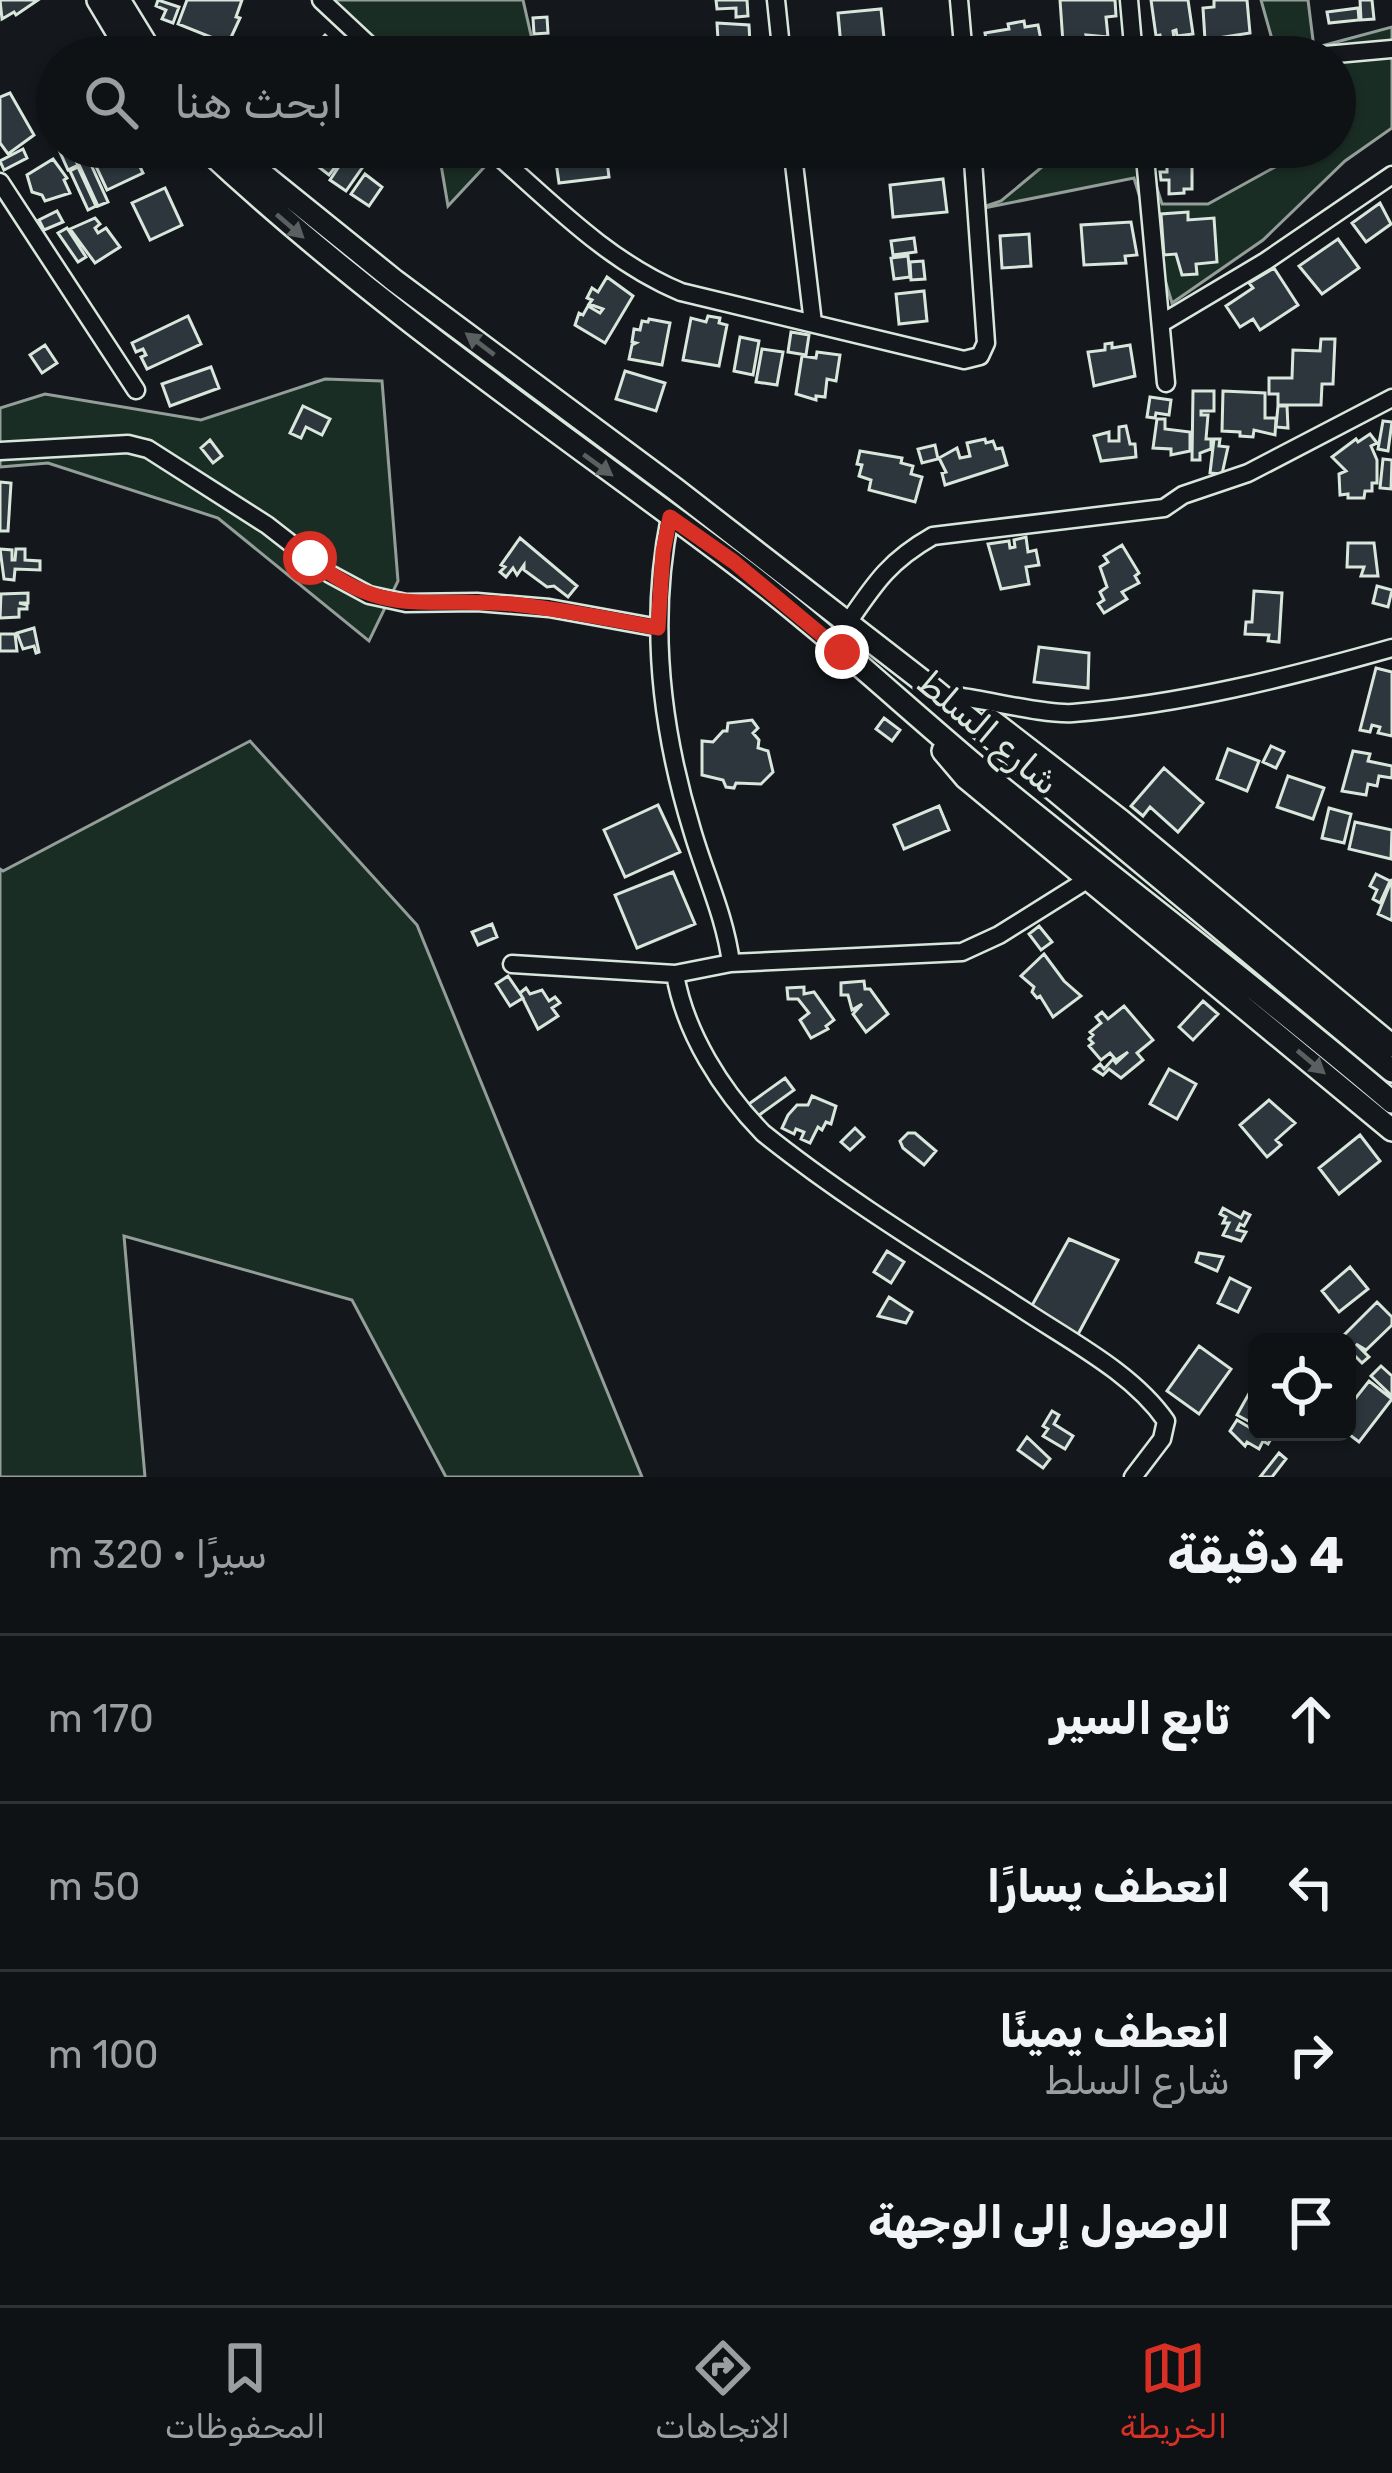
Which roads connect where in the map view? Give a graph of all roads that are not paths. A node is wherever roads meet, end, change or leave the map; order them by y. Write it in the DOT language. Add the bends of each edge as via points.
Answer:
graph roads {
  1 [pos="98,0"];
  2 [pos="119,0"];
  3 [pos="321,0"];
  4 [pos="776,0"];
  5 [pos="959,0"];
  6 [pos="1129,0"];
  7 [pos="120,36"];
  8 [pos="141,36"];
  9 [pos="360,36"];
  10 [pos="780,36"];
  11 [pos="962,36"];
  12 [pos="1132,36"];
  13 [pos="1392,49"];
  14 [pos="1356,52"];
  15 [pos="227,168"];
  16 [pos="255,168"];
  17 [pos="512,168"];
  18 [pos="794,168"];
  19 [pos="974,168"];
  20 [pos="1146,168"];
  21 [pos="1392,175"];
  22 [pos="0,182"];
  23 [pos="812,322"];
  24 [pos="1162,323"];
  25 [pos="1166,383"];
  26 [pos="136,390"];
  27 [pos="1392,398"];
  28 [pos="0,451"];
  29 [pos="670,517"];
  30 [pos="658,628"];
  31 [pos="855,630"];
  32 [pos="1392,648"];
  33 [pos="962,697"];
  34 [pos="908,709"];
  35 [pos="1090,878"];
  36 [pos="731,963"];
  37 [pos="512,964"];
  38 [pos="675,974"];
  39 [pos="1392,1046"];
  40 [pos="1392,1071"];
  41 [pos="1392,1102"];
  42 [pos="1392,1130"];
  43 [pos="1133,1477"];
  1 -- 7 [label="main road"];
  2 -- 8 [label="main road"];
  3 -- 9 [label="street"];
  4 -- 10 [label="street"];
  5 -- 11 [label="street"];
  6 -- 12 [label="street"];
  13 -- 14 [label="street"];
  15 -- 29 [label="main road, شارع السلط, one-way" via="406,320"];
  31 -- 16 [label="main road, شارع السلط, one-way"];
  17 -- 23 [label="street" via="644,275 681,292"];
  18 -- 23 [label="street"];
  19 -- 23 [label="street" via="986,325 980,356 964,360"];
  20 -- 24 [label="street"];
  21 -- 24 [label="street"];
  22 -- 26 [label="street"];
  24 -- 25 [label="street"];
  27 -- 31 [label="street" via="1164,508 933,536 890,566"];
  28 -- 30 [label="street" via="148,449 369,596 549,608"];
  29 -- 30 [label="street"];
  29 -- 34 [label="main road, شارع السلط"];
  30 -- 36 [label="street" via="674,758"];
  31 -- 33 [label="main road" via="905,653"];
  31 -- 40 [label="main road, شارع السلط"];
  32 -- 33 [label="street" via="1154,706 1068,714"];
  33 -- 39 [label="main road"];
  34 -- 35 [label="main road" via="966,778"];
  34 -- 41 [label="main road, شارع السلط"];
  35 -- 36 [label="street" via="962,952"];
  35 -- 42 [label="main road, one-way"];
  36 -- 38 [label="street"];
  37 -- 38 [label="street"];
  38 -- 43 [label="street" via="689,1026 763,1133 1064,1336 1160,1412 1165,1433"];
}
